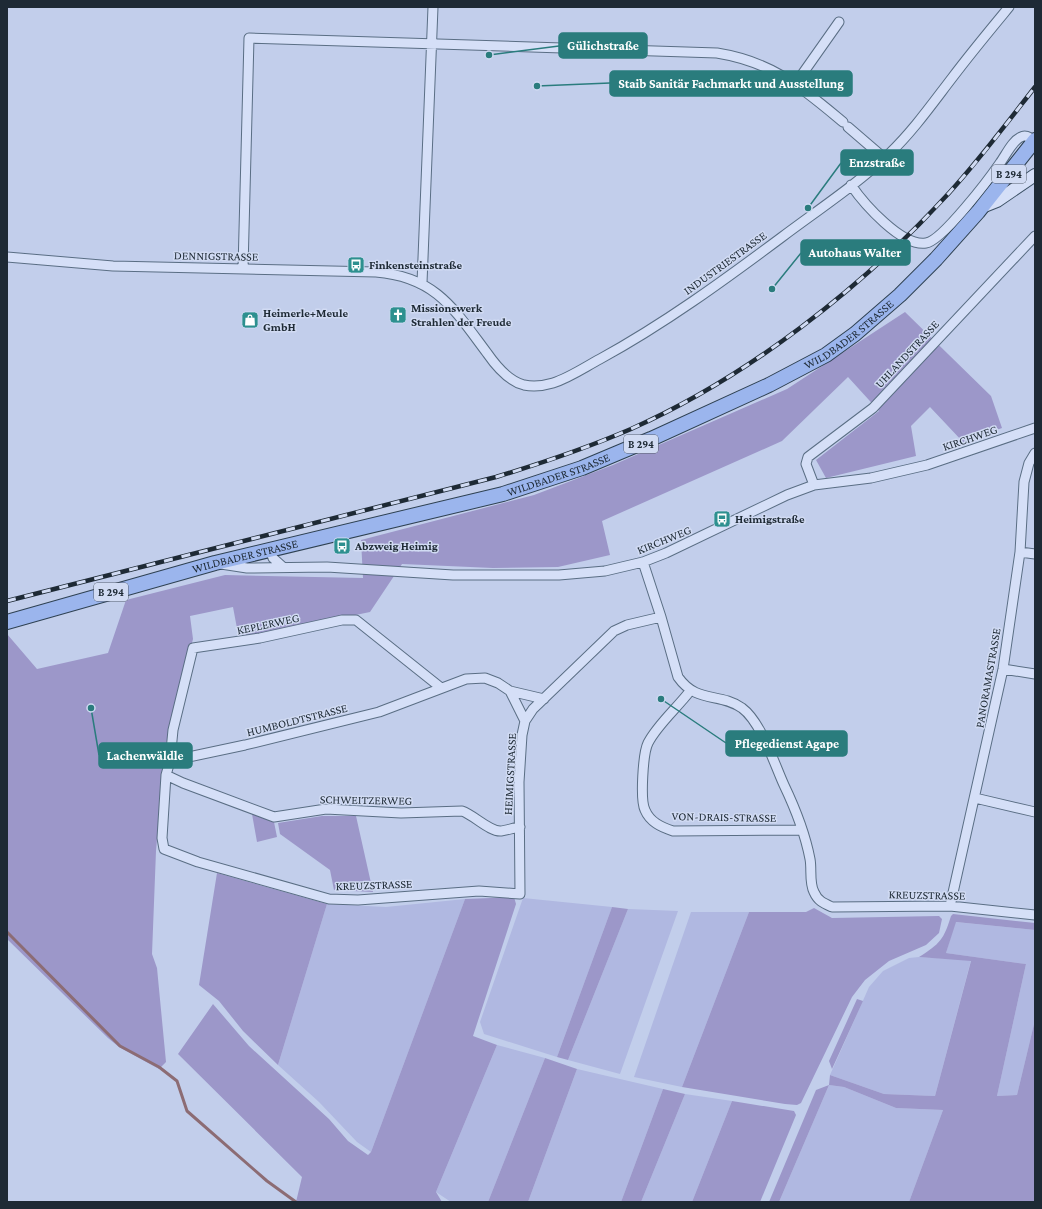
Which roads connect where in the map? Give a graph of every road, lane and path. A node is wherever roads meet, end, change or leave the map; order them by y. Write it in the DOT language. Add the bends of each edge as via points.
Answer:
graph roads {
  1 [pos="433,7"];
  2 [pos="1009,7"];
  3 [pos="839,22"];
  4 [pos="432,45"];
  5 [pos="796,83"];
  6 [pos="1035,140"];
  7 [pos="884,158"];
  8 [pos="1035,176"];
  9 [pos="852,185"];
  10 [pos="982,207"];
  11 [pos="1035,236"];
  12 [pos="7,257"];
  13 [pos="243,269"];
  14 [pos="422,283"];
  15 [pos="1035,428"];
  16 [pos="1035,453"];
  17 [pos="814,485"];
  18 [pos="270,550"];
  19 [pos="1020,552"];
  20 [pos="1035,554"];
  21 [pos="643,562"];
  22 [pos="215,564"];
  23 [pos="283,567"];
  24 [pos="661,617"];
  25 [pos="7,622"];
  26 [pos="1003,669"];
  27 [pos="1035,674"];
  28 [pos="440,687"];
  29 [pos="510,691"];
  30 [pos="690,691"];
  31 [pos="544,699"];
  32 [pos="525,721"];
  33 [pos="170,761"];
  34 [pos="166,775"];
  35 [pos="975,798"];
  36 [pos="1035,812"];
  37 [pos="520,827"];
  38 [pos="802,830"];
  39 [pos="520,894"];
  40 [pos="950,906"];
  41 [pos="1035,915"];
  1 -- 4 [label="street"];
  2 -- 7 [label="street, INDUSTRIESTRASSE" via="952,77 929,110"];
  3 -- 5 [label="street"];
  4 -- 5 [label="street" via="738,56 769,67"];
  4 -- 13 [label="street" via="249,38"];
  4 -- 14 [label="street"];
  5 -- 7 [label="street"];
  6 -- 9 [label="street" via="1028,136 1017,139 993,173 941,236 927,243 911,241 882,222"];
  6 -- 10 [label="main road, WILDBADER STRASSE / B 294"];
  7 -- 9 [label="street, INDUSTRIESTRASSE"];
  8 -- 10 [label="main road"];
  9 -- 14 [label="street, INDUSTRIESTRASSE" via="666,320 607,355 562,379 545,385 524,384 506,375 457,313 434,290"];
  10 -- 18 [label="main road, WILDBADER STRASSE / B 294" via="900,295 855,334 826,355 769,385 651,439 582,468 540,482 495,496"];
  11 -- 17 [label="street, UHLANDSTRASSE" via="873,408 808,456 806,464"];
  12 -- 13 [label="street, DENNIGSTRASSE" via="86,265"];
  13 -- 14 [label="street, DENNIGSTRASSE" via="376,272 399,275"];
  15 -- 17 [label="street, KIRCHWEG" via="927,465 871,478"];
  16 -- 19 [label="street, PANORAMASTRASSE" via="1029,463 1024,482"];
  17 -- 21 [label="street, KIRCHWEG"];
  18 -- 22 [label="main road, WILDBADER STRASSE / B 294"];
  18 -- 23 [label="street" via="273,558"];
  19 -- 20 [label="street"];
  19 -- 26 [label="street, PANORAMASTRASSE"];
  21 -- 23 [label="street, KIRCHWEG" via="605,571 559,575 453,575 327,567"];
  21 -- 24 [label="street"];
  22 -- 23 [label="street, KIRCHWEG" via="247,568"];
  22 -- 25 [label="main road, WILDBADER STRASSE / B 294"];
  24 -- 30 [label="street" via="678,678"];
  24 -- 31 [label="street, HEIMIGSTRASSE" via="626,625 614,631"];
  26 -- 27 [label="street"];
  26 -- 35 [label="street, PANORAMASTRASSE"];
  28 -- 29 [label="street, HUMBOLDTSTRASSE" via="474,678 484,678"];
  28 -- 33 [label="street, HUMBOLDTSTRASSE" via="379,712"];
  28 -- 33 [label="street, KEPLERWEG" via="356,620 342,620 260,638 193,648 173,730"];
  29 -- 31 [label="street, HUMBOLDTSTRASSE"];
  29 -- 32 [label="street"];
  30 -- 38 [label="street" via="741,707 756,722 797,813"];
  30 -- 38 [label="street, VON-DRAIS-STRASSE" via="657,729 647,745 643,762 644,809 652,820 660,827 673,831"];
  31 -- 32 [label="street, HEIMIGSTRASSE"];
  32 -- 37 [label="street, HEIMIGSTRASSE" via="520,774"];
  33 -- 34 [label="street"];
  34 -- 37 [label="street, SCHWEITZERWEG" via="274,817 326,809 402,813 462,812 472,814 493,830"];
  34 -- 39 [label="street, KREUZSTRASSE" via="162,838 164,849 198,862 329,899 358,900 479,892"];
  35 -- 36 [label="street"];
  35 -- 40 [label="street, PANORAMASTRASSE"];
  37 -- 39 [label="street, HEIMIGSTRASSE"];
  38 -- 40 [label="street, KREUZSTRASSE" via="810,859 813,891 819,901 832,907"];
  40 -- 41 [label="street, KREUZSTRASSE"];
}
